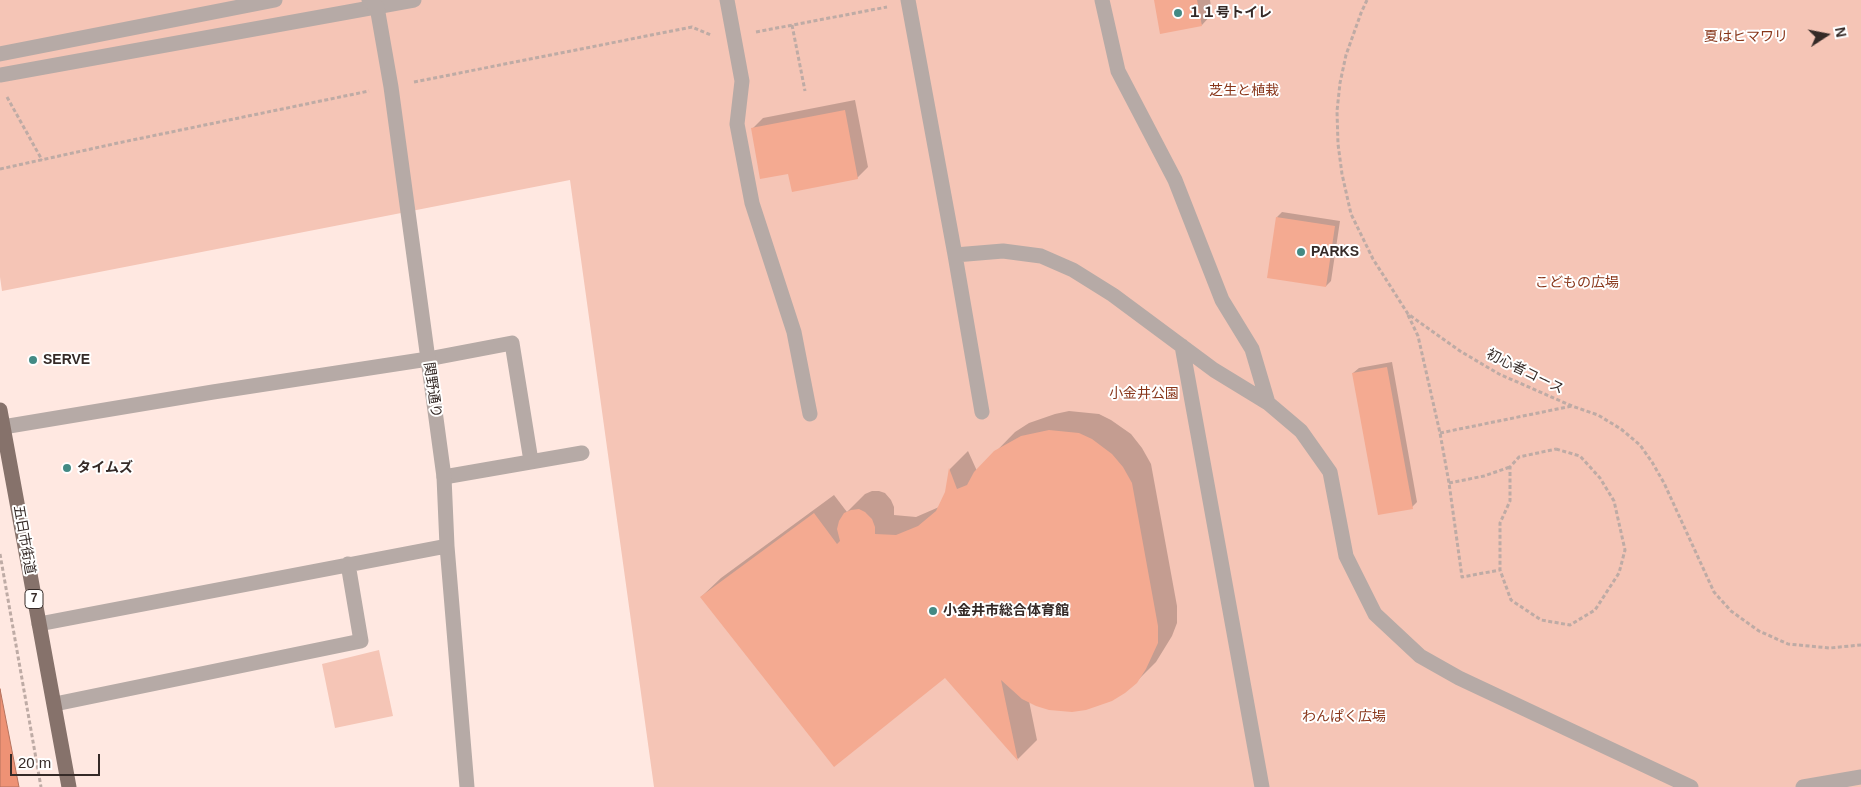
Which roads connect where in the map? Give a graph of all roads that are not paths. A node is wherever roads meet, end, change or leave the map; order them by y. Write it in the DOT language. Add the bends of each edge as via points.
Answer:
graph roads {
  1 [pos="275,0"];
  2 [pos="414,0"];
  3 [pos="727,0"];
  4 [pos="1102,0"];
  5 [pos="908,2"];
  6 [pos="373,4"];
  7 [pos="0,54"];
  8 [pos="0,75"];
  9 [pos="955,255"];
  10 [pos="1182,346"];
  11 [pos="428,359"];
  12 [pos="1268,403"];
  13 [pos="0,410"];
  14 [pos="982,412"];
  15 [pos="810,414"];
  16 [pos="3,427"];
  17 [pos="582,453"];
  18 [pos="531,461"];
  19 [pos="444,477"];
  20 [pos="448,546"];
  21 [pos="348,564"];
  22 [pos="39,624"];
  23 [pos="55,704"];
  24 [pos="1861,777"];
  25 [pos="69,787"];
  26 [pos="467,787"];
  27 [pos="1262,787"];
  28 [pos="1691,787"];
  29 [pos="1803,787"];
  1 -- 7 [label="street"];
  2 -- 6 [label="street"];
  3 -- 15 [label="street" via="742,80 737,124 752,204 794,332"];
  4 -- 12 [label="street" via="1118,71 1175,180 1222,300 1252,349"];
  5 -- 9 [label="street"];
  6 -- 8 [label="street"];
  6 -- 11 [label="street, 関野通り" via="391,86"];
  9 -- 10 [label="street" via="1003,251 1040,256 1073,270 1113,295"];
  9 -- 14 [label="street"];
  10 -- 12 [label="street" via="1239,387"];
  10 -- 27 [label="street"];
  11 -- 16 [label="street"];
  11 -- 18 [label="street" via="512,343"];
  11 -- 19 [label="street, 関野通り"];
  12 -- 28 [label="street" via="1301,430 1330,472 1346,556 1375,614 1420,656 1459,678"];
  13 -- 16 [label="main road, 五日市街道 / 7"];
  16 -- 22 [label="main road, 五日市街道 / 7"];
  17 -- 18 [label="street"];
  18 -- 19 [label="street"];
  19 -- 20 [label="street, 関野通り"];
  20 -- 21 [label="street"];
  20 -- 26 [label="street, 関野通り"];
  21 -- 22 [label="street"];
  21 -- 23 [label="street" via="361,641"];
  22 -- 23 [label="main road, 五日市街道 / 7"];
  23 -- 25 [label="main road, 五日市街道 / 7"];
  24 -- 29 [label="street"];
}
